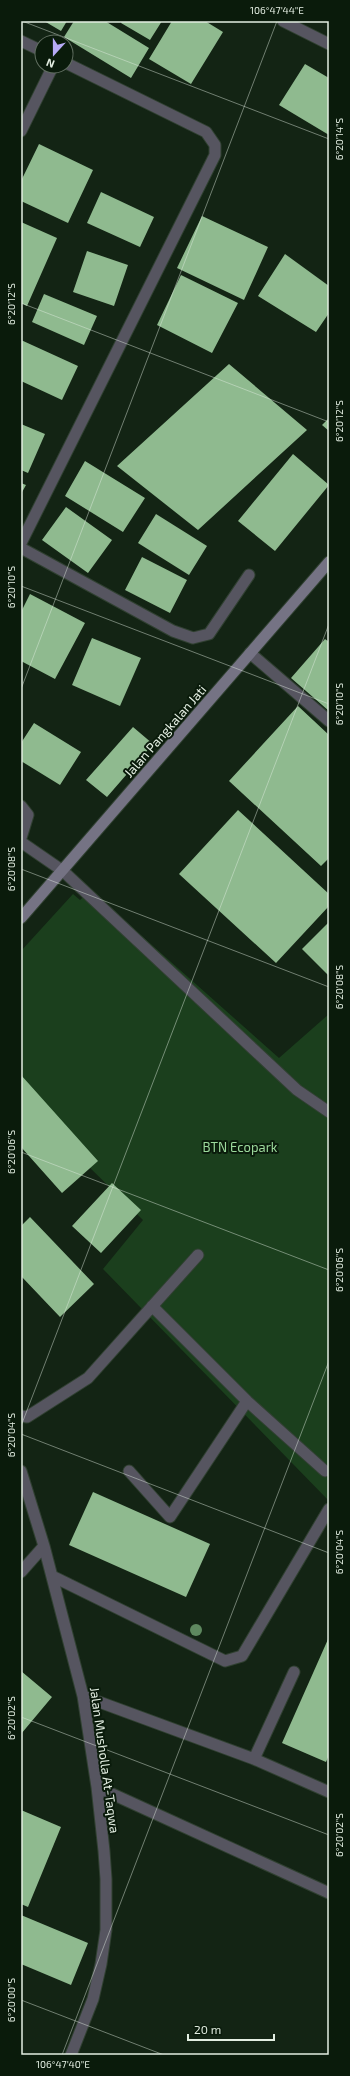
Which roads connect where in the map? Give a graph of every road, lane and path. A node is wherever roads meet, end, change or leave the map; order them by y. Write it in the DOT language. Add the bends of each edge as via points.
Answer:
graph roads {
  1 [pos="283,21"];
  2 [pos="21,41"];
  3 [pos="329,44"];
  4 [pos="34,47"];
  5 [pos="74,67"];
  6 [pos="49,74"];
  7 [pos="21,131"];
  8 [pos="21,542"];
  9 [pos="21,548"];
  10 [pos="329,562"];
  11 [pos="249,575"];
  12 [pos="250,653"];
  13 [pos="329,721"];
  14 [pos="21,806"];
  15 [pos="21,838"];
  16 [pos="21,842"];
  17 [pos="63,871"];
  18 [pos="21,918"];
  19 [pos="329,1112"];
  20 [pos="198,1255"];
  21 [pos="152,1306"];
  22 [pos="247,1401"];
  23 [pos="21,1416"];
  24 [pos="21,1471"];
  25 [pos="325,1471"];
  26 [pos="129,1472"];
  27 [pos="329,1509"];
  28 [pos="44,1546"];
  29 [pos="21,1572"];
  30 [pos="52,1576"];
  31 [pos="294,1672"];
  32 [pos="83,1696"];
  33 [pos="254,1759"];
  34 [pos="97,1787"];
  35 [pos="329,1792"];
  36 [pos="329,1893"];
  37 [pos="71,2055"];
  1 -- 3 [label="street"];
  2 -- 4 [label="street"];
  5 -- 8 [label="street" via="206,132 215,145 215,155"];
  6 -- 7 [label="street"];
  9 -- 11 [label="street" via="172,631 192,638 209,634"];
  10 -- 12 [label="main road, Jalan Pangkalan Jati"];
  12 -- 13 [label="street"];
  12 -- 17 [label="main road, Jalan Pangkalan Jati"];
  14 -- 15 [label="street" via="28,815"];
  16 -- 17 [label="street"];
  17 -- 18 [label="main road, Jalan Pangkalan Jati"];
  17 -- 19 [label="street" via="297,1090"];
  20 -- 21 [label="street"];
  21 -- 22 [label="street"];
  21 -- 23 [label="street" via="88,1378 27,1416"];
  22 -- 25 [label="street"];
  22 -- 26 [label="street" via="170,1517"];
  24 -- 28 [label="street, Jalan Musholla At-Taqwa"];
  27 -- 30 [label="street" via="242,1656 225,1661"];
  28 -- 29 [label="street"];
  28 -- 30 [label="street, Jalan Musholla At-Taqwa"];
  30 -- 32 [label="street, Jalan Musholla At-Taqwa"];
  31 -- 33 [label="street"];
  32 -- 33 [label="street"];
  32 -- 34 [label="street, Jalan Musholla At-Taqwa"];
  33 -- 35 [label="street"];
  34 -- 36 [label="street"];
  34 -- 37 [label="street, Jalan Musholla At-Taqwa" via="106,1879 106,1930 92,1999"];
}
